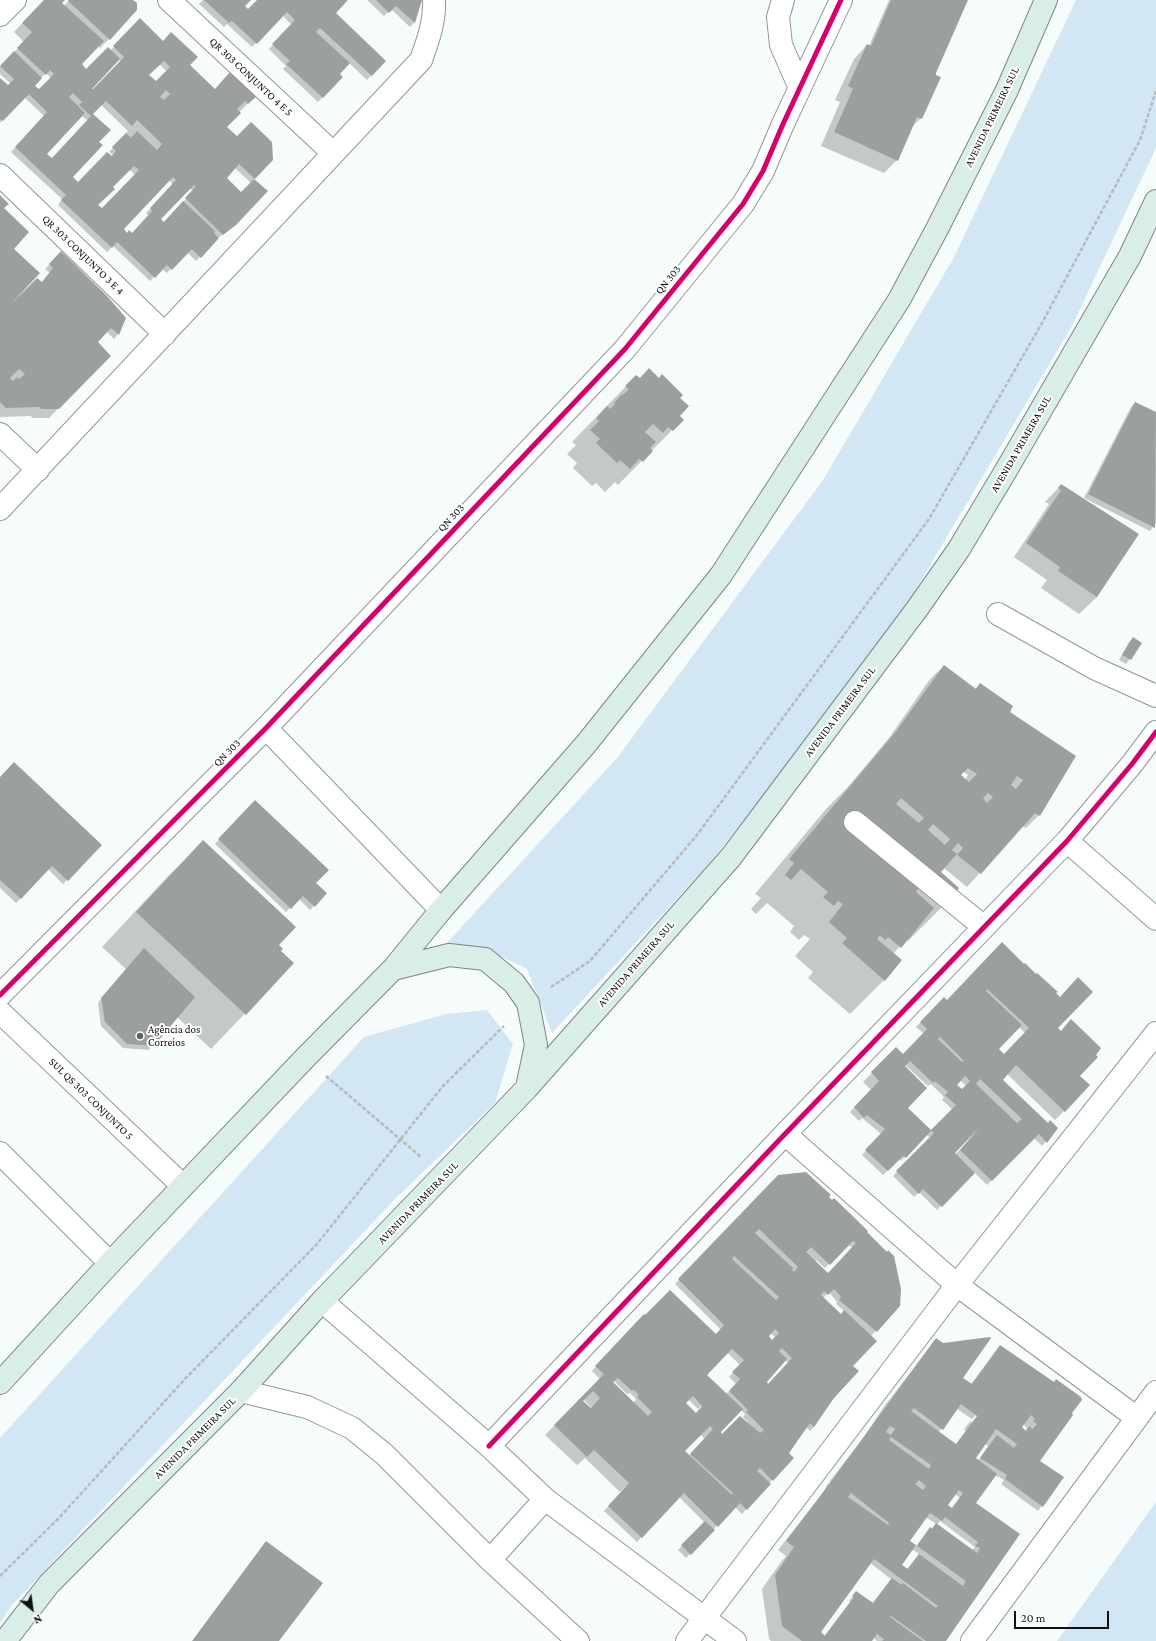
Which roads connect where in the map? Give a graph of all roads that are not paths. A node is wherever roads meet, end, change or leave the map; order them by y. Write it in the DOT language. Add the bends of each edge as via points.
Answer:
graph roads {
  1 [pos="15,0"];
  2 [pos="169,0"];
  3 [pos="434,0"];
  4 [pos="783,0"];
  5 [pos="841,0"];
  6 [pos="1046,0"];
  7 [pos="0,15"];
  8 [pos="800,88"];
  9 [pos="333,153"];
  10 [pos="0,175"];
  11 [pos="1156,200"];
  12 [pos="165,334"];
  13 [pos="0,434"];
  14 [pos="38,470"];
  15 [pos="0,509"];
  16 [pos="998,614"];
  17 [pos="1156,696"];
  18 [pos="266,728"];
  19 [pos="1156,732"];
  20 [pos="855,822"];
  21 [pos="1067,841"];
  22 [pos="442,910"];
  23 [pos="1156,919"];
  24 [pos="984,927"];
  25 [pos="393,969"];
  26 [pos="0,996"];
  27 [pos="0,1012"];
  28 [pos="1156,1033"];
  29 [pos="527,1088"];
  30 [pos="785,1134"];
  31 [pos="0,1153"];
  32 [pos="183,1186"];
  33 [pos="110,1263"];
  34 [pos="957,1285"];
  35 [pos="322,1301"];
  36 [pos="0,1382"];
  37 [pos="241,1391"];
  38 [pos="1156,1392"];
  39 [pos="1137,1418"];
  40 [pos="489,1446"];
  41 [pos="545,1499"];
  42 [pos="490,1560"];
  43 [pos="704,1619"];
  44 [pos="5,1641"];
  45 [pos="578,1641"];
  46 [pos="687,1641"];
  47 [pos="735,1641"];
  48 [pos="972,1641"];
  1 -- 7 [label="street"];
  2 -- 9 [label="street, QR 303 CONJUNTO 4 E 5"];
  3 -- 9 [label="street" via="435,15 421,60"];
  4 -- 8 [label="street" via="778,17 781,45"];
  5 -- 8 [label="street, QN 303"];
  6 -- 22 [label="main road, AVENIDA PRIMEIRA SUL" via="1007,90 899,300 721,575 586,744"];
  8 -- 18 [label="street, QN 303" via="763,171 743,204 625,349"];
  9 -- 12 [label="street"];
  10 -- 12 [label="street, QR 303 CONJUNTO 3 E 4"];
  11 -- 29 [label="main road, AVENIDA PRIMEIRA SUL" via="1130,256 1008,467 959,549 917,609 731,857"];
  12 -- 14 [label="street"];
  13 -- 14 [label="street"];
  14 -- 15 [label="street"];
  16 -- 17 [label="street" via="1094,668"];
  18 -- 22 [label="street"];
  18 -- 26 [label="street, QN 303"];
  19 -- 21 [label="street"];
  20 -- 24 [label="street"];
  21 -- 23 [label="street"];
  21 -- 24 [label="street"];
  22 -- 25 [label="main road, AVENIDA PRIMEIRA SUL"];
  24 -- 30 [label="street"];
  25 -- 29 [label="main road" via="449,955 485,958 514,984 528,1003 536,1045"];
  25 -- 32 [label="main road, AVENIDA PRIMEIRA SUL"];
  27 -- 32 [label="street, SUL QS 303 CONJUNTO 5"];
  28 -- 34 [label="street"];
  29 -- 35 [label="main road, AVENIDA PRIMEIRA SUL"];
  30 -- 34 [label="street"];
  30 -- 40 [label="street"];
  31 -- 33 [label="street"];
  32 -- 33 [label="main road, AVENIDA PRIMEIRA SUL"];
  33 -- 36 [label="main road, AVENIDA PRIMEIRA SUL"];
  34 -- 39 [label="street"];
  34 -- 43 [label="street"];
  35 -- 37 [label="main road, AVENIDA PRIMEIRA SUL"];
  35 -- 40 [label="street"];
  37 -- 42 [label="street" via="307,1407 352,1428 384,1454"];
  37 -- 44 [label="main road, AVENIDA PRIMEIRA SUL" via="49,1584"];
  38 -- 39 [label="street"];
  39 -- 48 [label="street"];
  40 -- 41 [label="street"];
  41 -- 42 [label="street"];
  41 -- 43 [label="street"];
  42 -- 45 [label="street"];
  43 -- 46 [label="street"];
  43 -- 47 [label="street"];
}
